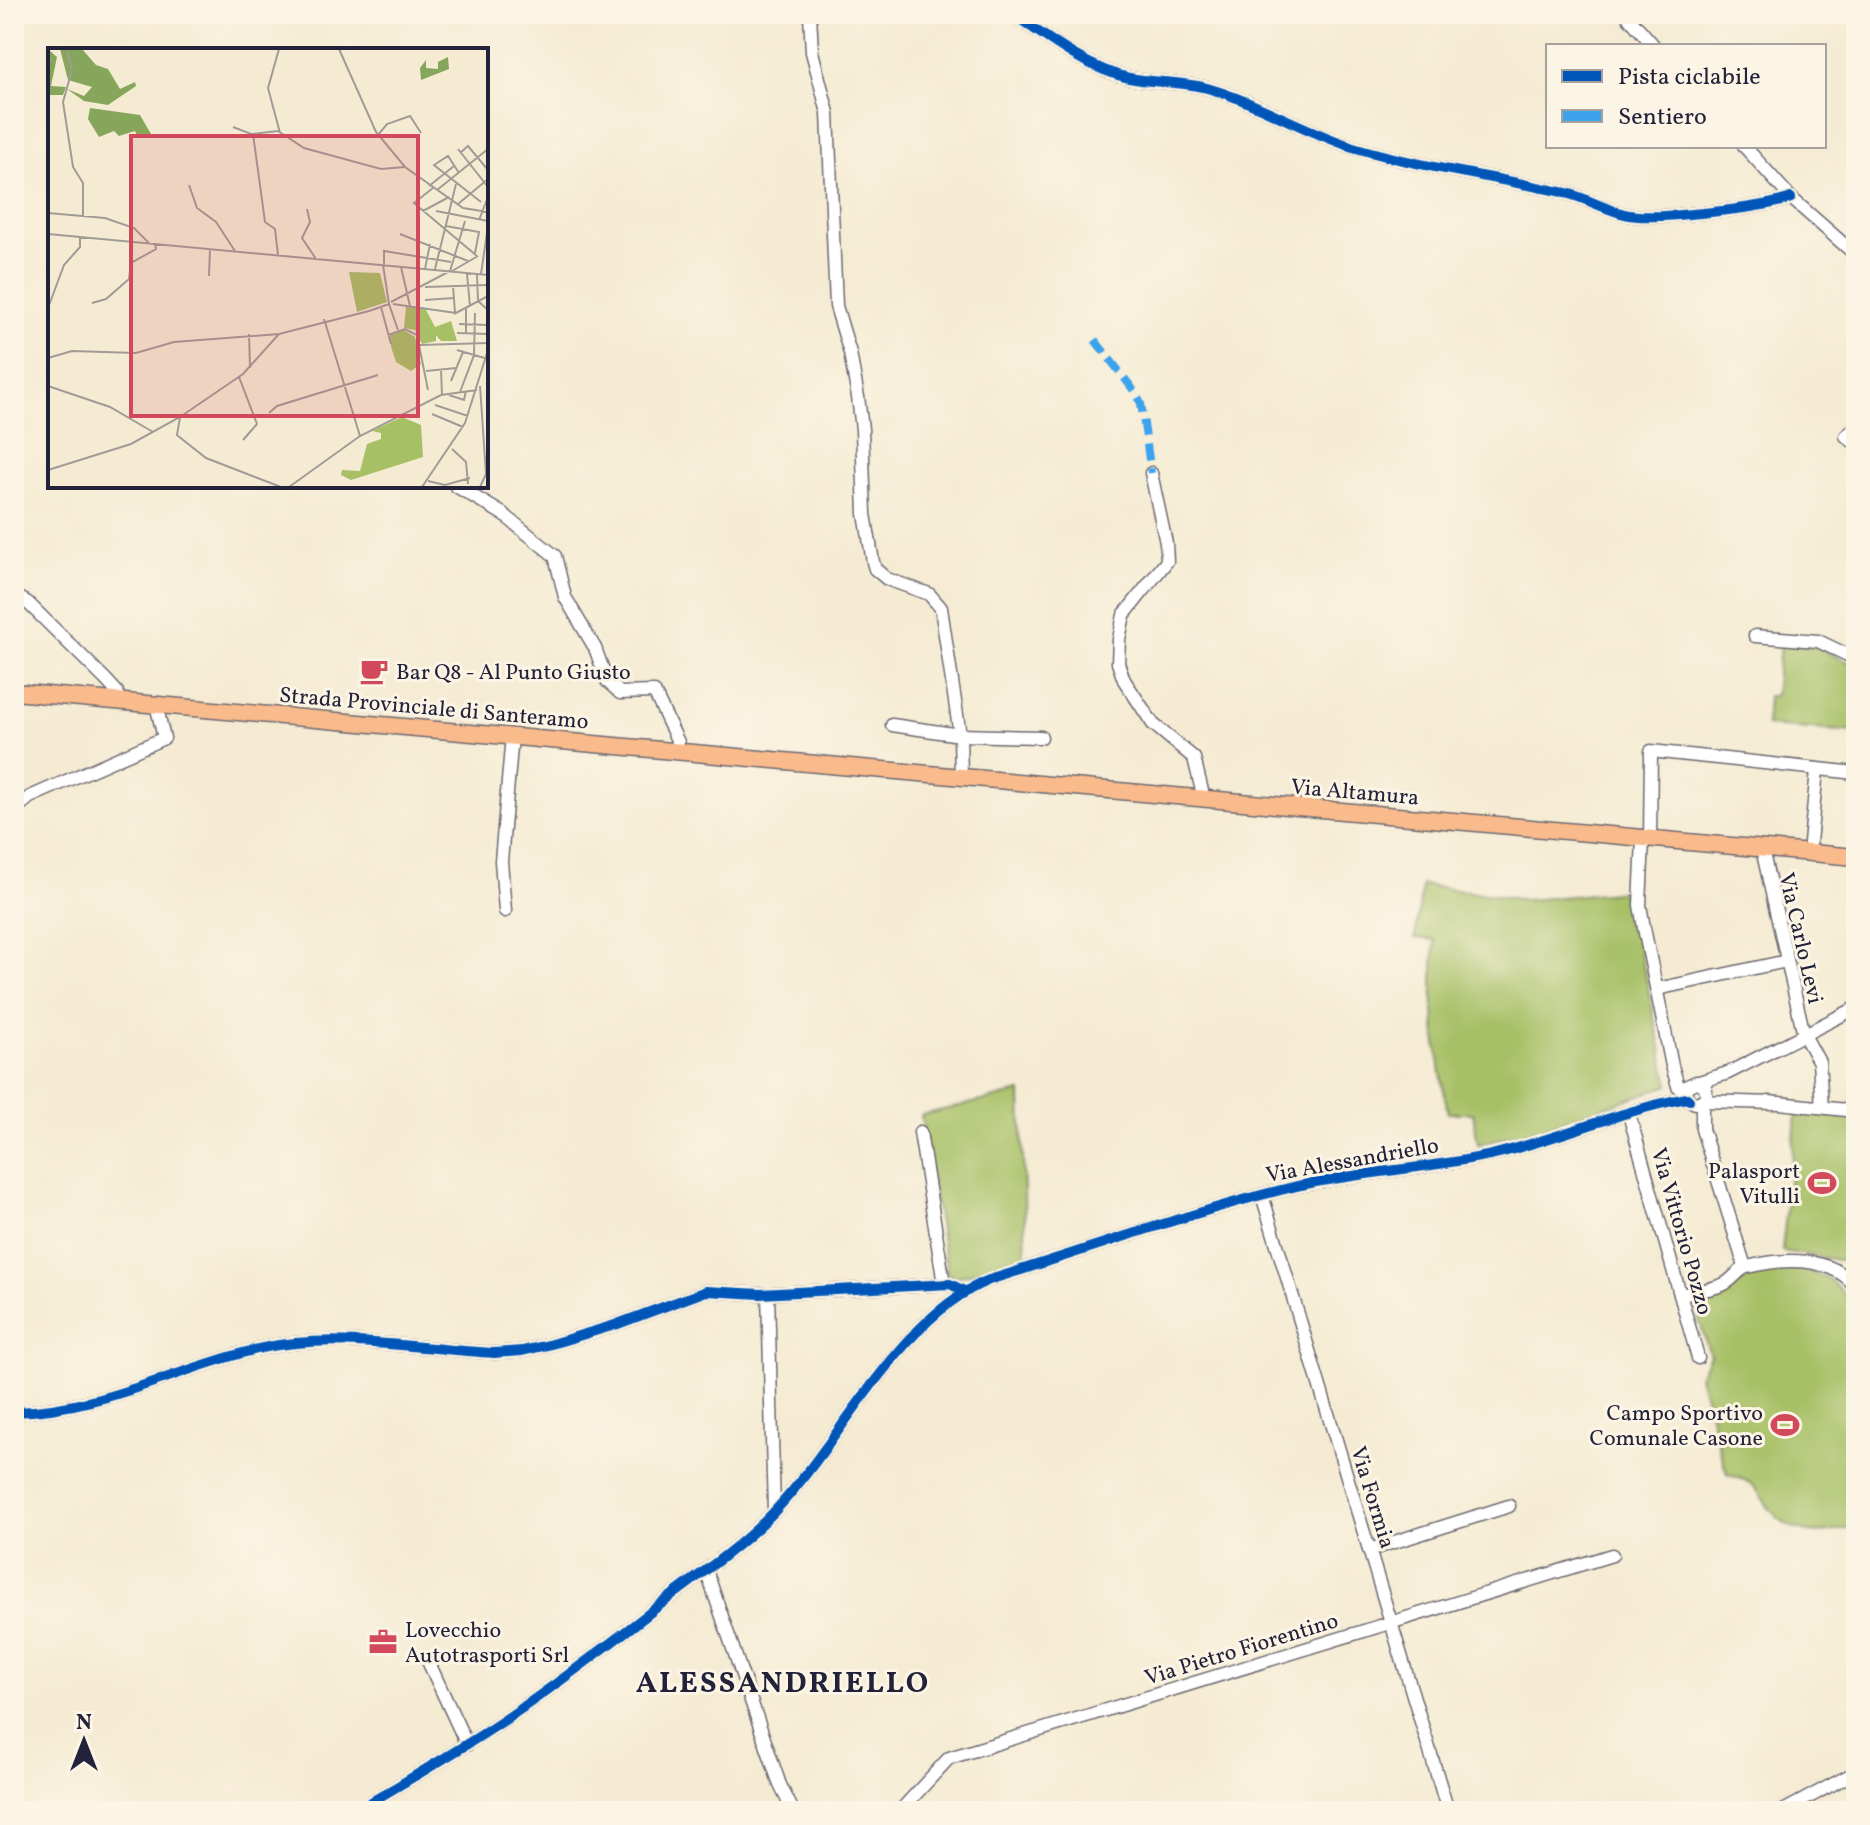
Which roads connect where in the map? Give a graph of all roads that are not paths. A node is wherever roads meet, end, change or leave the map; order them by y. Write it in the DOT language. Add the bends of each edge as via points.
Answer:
graph roads {
  1 [pos="810,14"];
  2 [pos="1013,14"];
  3 [pos="1626,14"];
  4 [pos="1652,44"];
  5 [pos="1746,148"];
  6 [pos="1791,198"];
  7 [pos="1856,255"];
  8 [pos="1151,473"];
  9 [pos="459,488"];
  10 [pos="14,595"];
  11 [pos="1755,636"];
  12 [pos="1856,659"];
  13 [pos="14,692"];
  14 [pos="119,701"];
  15 [pos="156,704"];
  16 [pos="892,725"];
  17 [pos="960,735"];
  18 [pos="512,736"];
  19 [pos="1041,737"];
  20 [pos="678,752"];
  21 [pos="851,767"];
  22 [pos="1817,770"];
  23 [pos="1856,773"];
  24 [pos="961,777"];
  25 [pos="1204,799"];
  26 [pos="14,810"];
  27 [pos="1647,839"];
  28 [pos="1762,849"];
  29 [pos="1809,853"];
  30 [pos="1856,857"];
  31 [pos="505,911"];
  32 [pos="1787,961"];
  33 [pos="1657,989"];
  34 [pos="1856,1008"];
  35 [pos="1804,1035"];
  36 [pos="1695,1092"];
  37 [pos="1822,1107"];
  38 [pos="1856,1111"];
  39 [pos="1629,1114"];
  40 [pos="920,1132"];
  41 [pos="1262,1195"];
  42 [pos="1745,1267"];
  43 [pos="944,1284"];
  44 [pos="1856,1287"];
  45 [pos="964,1291"];
  46 [pos="768,1294"];
  47 [pos="1680,1295"];
  48 [pos="1698,1358"];
  49 [pos="14,1412"];
  50 [pos="1509,1506"];
  51 [pos="774,1511"];
  52 [pos="1369,1550"];
  53 [pos="1612,1555"];
  54 [pos="706,1570"];
  55 [pos="1392,1623"];
  56 [pos="428,1661"];
  57 [pos="467,1745"];
  58 [pos="1856,1772"];
  59 [pos="901,1810"];
  60 [pos="356,1811"];
  61 [pos="793,1811"];
  62 [pos="1448,1811"];
  63 [pos="1783,1811"];
  1 -- 17 [label="street" via="814,60 828,113 836,306 858,397 873,562 887,579 929,594 941,608"];
  2 -- 6 [label="street" via="1094,64 1129,78 1208,88 1352,146 1569,194 1628,215 1719,210"];
  3 -- 4 [label="street"];
  5 -- 6 [label="street"];
  6 -- 7 [label="street"];
  8 -- 25 [label="street" via="1167,561 1124,615 1118,663 1153,724 1194,758"];
  9 -- 20 [label="street" via="503,514 555,556 565,597 595,648 607,681 620,693 654,692"];
  10 -- 14 [label="street" via="106,680"];
  11 -- 12 [label="street" via="1818,641"];
  13 -- 14 [label="main road, Strada Provinciale di Santeramo"];
  14 -- 15 [label="main road, Strada Provinciale di Santeramo"];
  15 -- 18 [label="main road, Strada Provinciale di Santeramo" via="479,739"];
  15 -- 26 [label="street" via="164,738 30,797"];
  16 -- 17 [label="street"];
  17 -- 19 [label="street"];
  17 -- 24 [label="street"];
  18 -- 20 [label="main road, Strada Provinciale di Santeramo"];
  18 -- 31 [label="street" via="501,861"];
  20 -- 21 [label="main road, Strada Provinciale di Santeramo"];
  21 -- 24 [label="main road, Via Altamura"];
  22 -- 23 [label="street"];
  22 -- 27 [label="street" via="1651,751"];
  22 -- 29 [label="street"];
  24 -- 25 [label="main road, Via Altamura"];
  25 -- 27 [label="main road, Via Altamura"];
  27 -- 28 [label="main road, Via Altamura"];
  27 -- 33 [label="street" via="1640,905"];
  28 -- 29 [label="main road, Via Altamura"];
  28 -- 32 [label="street, Via Carlo Levi"];
  29 -- 30 [label="main road, Via Altamura"];
  32 -- 33 [label="street"];
  32 -- 35 [label="street, Via Carlo Levi"];
  33 -- 36 [label="street" via="1672,1066"];
  34 -- 35 [label="street, Via Alessandriello"];
  35 -- 36 [label="street, Via Alessandriello"];
  35 -- 37 [label="street, Via Carlo Levi" via="1819,1062"];
  36 -- 37 [label="street"];
  36 -- 39 [label="street, Via Alessandriello" via="1670,1095"];
  36 -- 42 [label="street"];
  37 -- 38 [label="street"];
  39 -- 41 [label="street, Via Alessandriello" via="1491,1155 1332,1178"];
  39 -- 47 [label="street, Via Vittorio Pozzo"];
  40 -- 43 [label="street"];
  41 -- 45 [label="street, Via Alessandriello"];
  41 -- 52 [label="street, Via Formia"];
  42 -- 44 [label="street" via="1785,1261 1816,1264 1848,1277"];
  42 -- 47 [label="street" via="1725,1285"];
  43 -- 45 [label="street"];
  43 -- 46 [label="street"];
  45 -- 51 [label="street, Via Alessandriello" via="887,1368"];
  46 -- 49 [label="street" via="696,1293 615,1325 512,1352 279,1345 136,1389 43,1411"];
  46 -- 51 [label="street"];
  47 -- 48 [label="street, Via Vittorio Pozzo"];
  50 -- 52 [label="street"];
  51 -- 54 [label="street, Via Alessandriello"];
  52 -- 55 [label="street, Via Formia"];
  53 -- 55 [label="street, Via Pietro Fiorentino"];
  54 -- 57 [label="street, Via Alessandriello"];
  54 -- 61 [label="street"];
  55 -- 59 [label="street, Via Pietro Fiorentino" via="949,1758"];
  55 -- 62 [label="street, Via Formia"];
  56 -- 57 [label="street"];
  57 -- 60 [label="street, Via Alessandriello"];
  58 -- 63 [label="street"];
}
